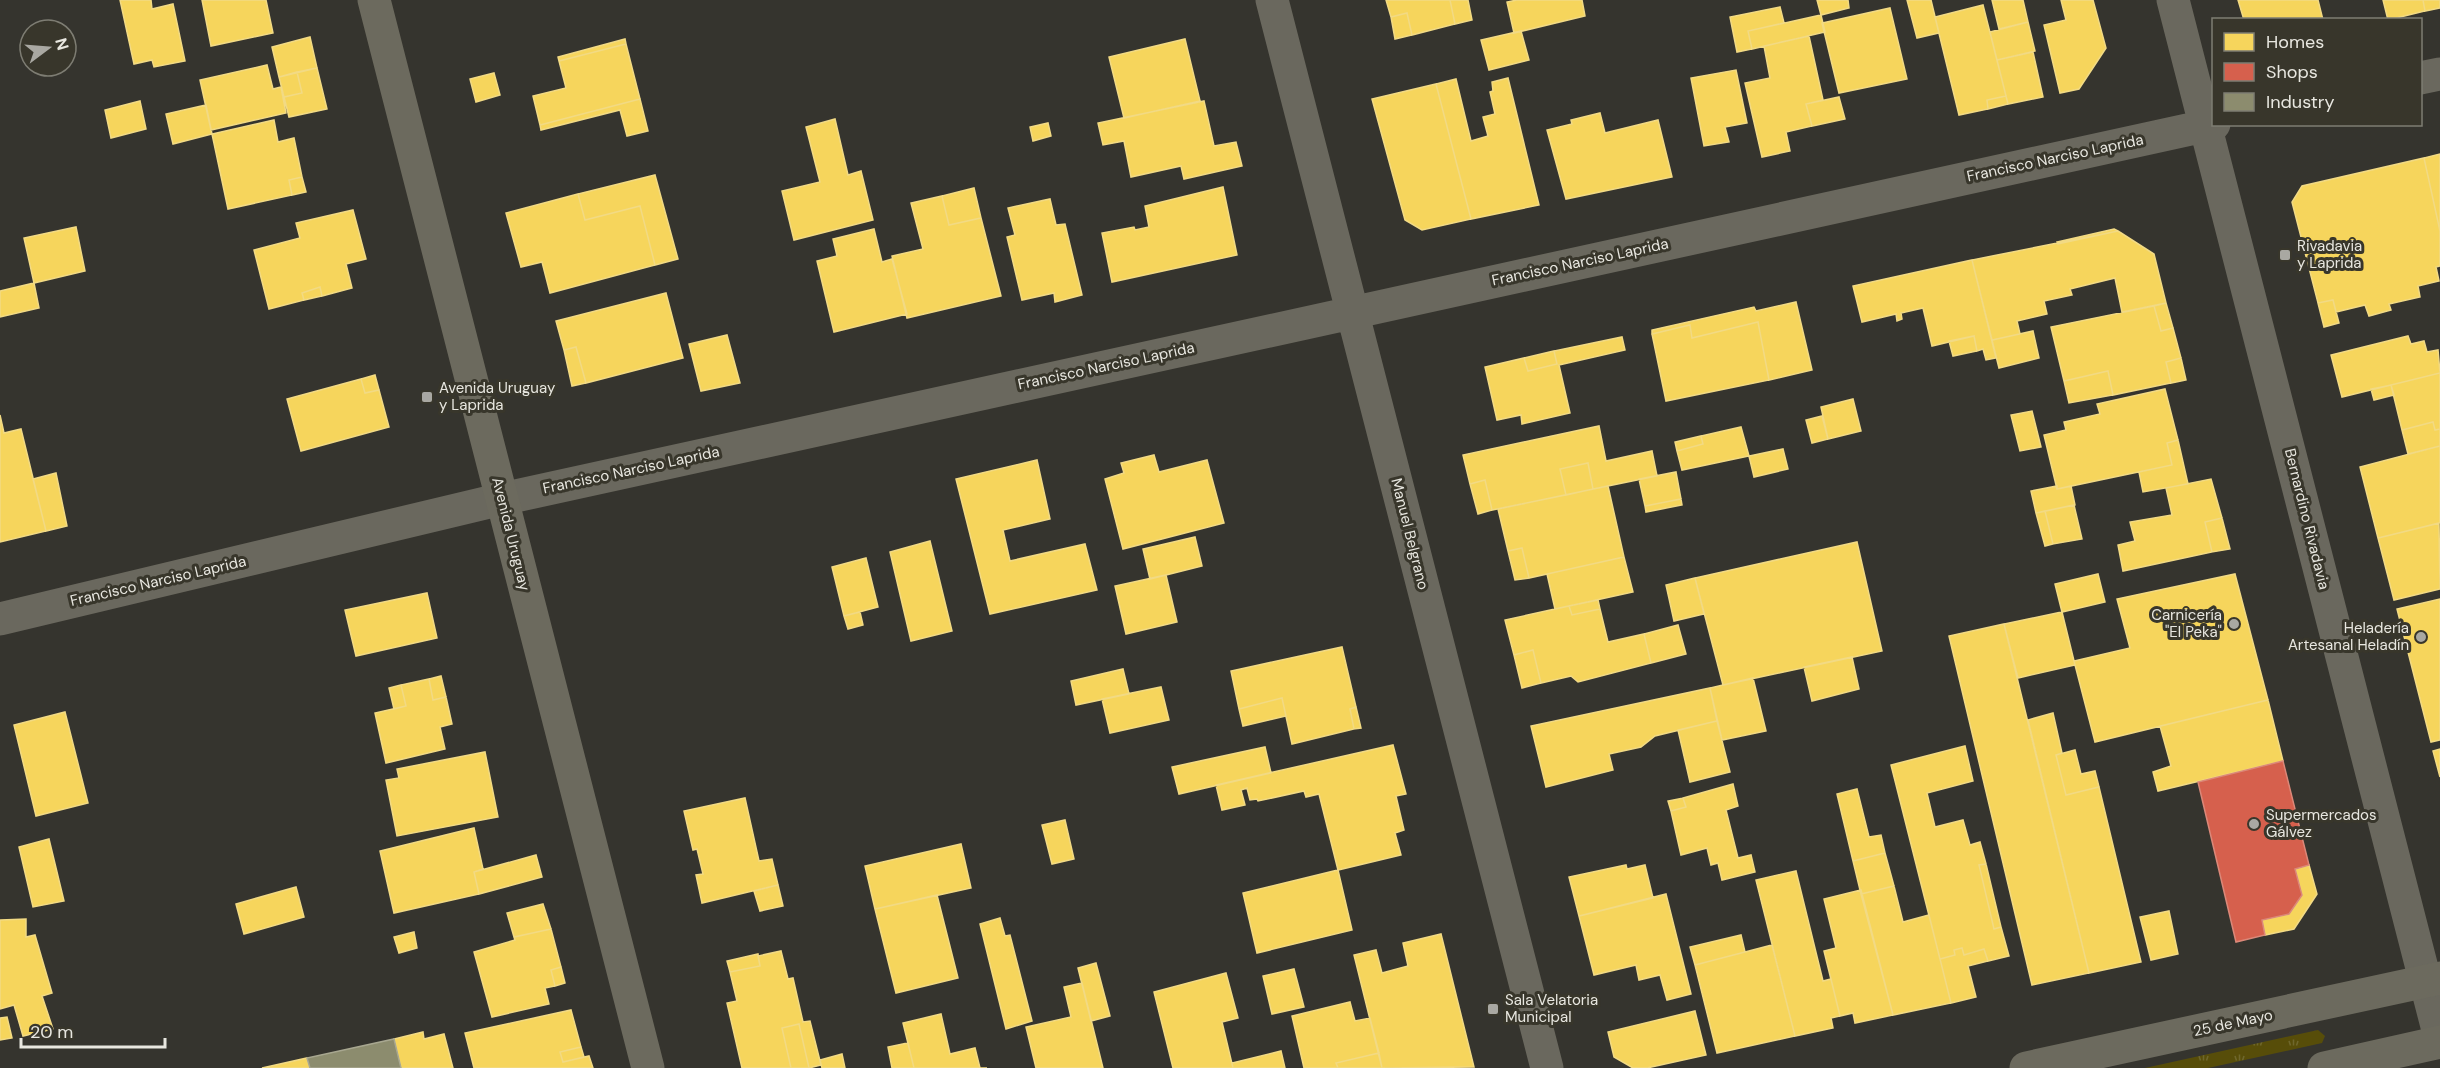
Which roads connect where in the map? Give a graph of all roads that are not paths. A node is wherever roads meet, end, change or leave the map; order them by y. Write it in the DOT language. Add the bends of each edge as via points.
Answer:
graph roads {
  1 [pos="374,0"];
  2 [pos="1272,0"];
  3 [pos="2173,0"];
  4 [pos="2440,74"];
  5 [pos="2422,78"];
  6 [pos="2209,124"];
  7 [pos="1353,312"];
  8 [pos="502,499"];
  9 [pos="0,619"];
  10 [pos="2433,979"];
  11 [pos="2440,1040"];
  12 [pos="648,1068"];
  13 [pos="1547,1068"];
  14 [pos="2026,1068"];
  15 [pos="2324,1068"];
  1 -- 8 [label="main road, Avenida Uruguay"];
  2 -- 7 [label="street, Manuel Belgrano"];
  3 -- 6 [label="street, Bernardino Rivadavia"];
  4 -- 5 [label="street"];
  6 -- 7 [label="street, Francisco Narciso Laprida"];
  6 -- 10 [label="street, Bernardino Rivadavia"];
  7 -- 8 [label="street, Francisco Narciso Laprida"];
  7 -- 13 [label="street, Manuel Belgrano"];
  8 -- 9 [label="street, Francisco Narciso Laprida"];
  8 -- 12 [label="main road, Avenida Uruguay"];
  10 -- 11 [label="street, Bernardino Rivadavia"];
  10 -- 14 [label="main road, 25 de Mayo"];
  11 -- 15 [label="main road"];
}
